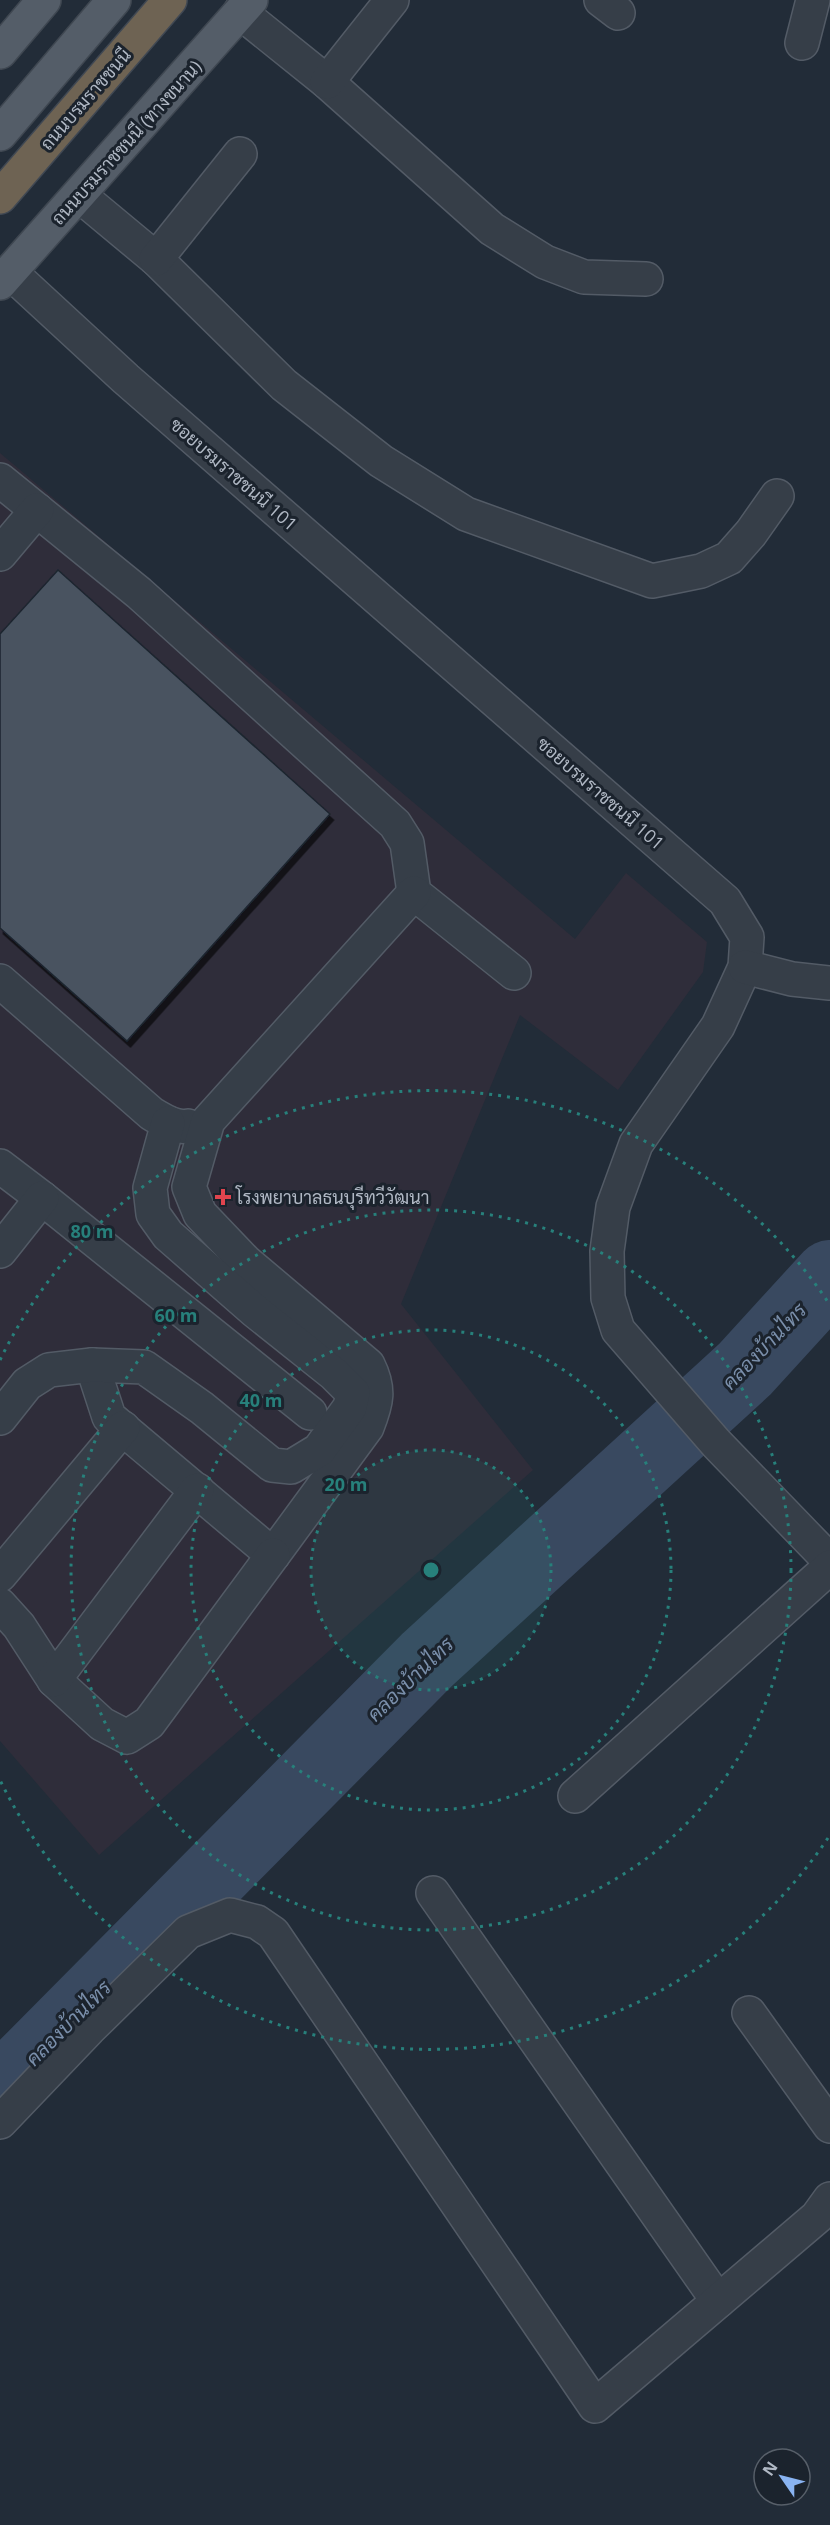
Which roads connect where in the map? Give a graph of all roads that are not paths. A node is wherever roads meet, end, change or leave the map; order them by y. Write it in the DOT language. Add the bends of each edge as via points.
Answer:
graph roads {
  1 [pos="44,0"];
  2 [pos="114,0"];
  3 [pos="170,0"];
  4 [pos="392,0"];
  5 [pos="813,0"];
  6 [pos="246,6"];
  7 [pos="802,43"];
  8 [pos="0,52"];
  9 [pos="327,82"];
  10 [pos="0,134"];
  11 [pos="240,153"];
  12 [pos="79,195"];
  13 [pos="0,197"];
  14 [pos="156,259"];
  15 [pos="5,278"];
  16 [pos="646,279"];
  17 [pos="0,480"];
  18 [pos="777,496"];
  19 [pos="37,510"];
  20 [pos="0,554"];
  21 [pos="414,893"];
  22 [pos="745,967"];
  23 [pos="514,973"];
  24 [pos="0,981"];
  25 [pos="830,983"];
  26 [pos="208,1121"];
  27 [pos="168,1123"];
  28 [pos="0,1166"];
  29 [pos="42,1198"];
  30 [pos="0,1251"];
  31 [pos="92,1365"];
  32 [pos="310,1413"];
  33 [pos="0,1418"];
  34 [pos="123,1428"];
  35 [pos="197,1490"];
  36 [pos="273,1556"];
  37 [pos="830,1561"];
  38 [pos="830,1567"];
  39 [pos="0,1575"];
  40 [pos="0,1605"];
  41 [pos="54,1680"];
  42 [pos="575,1796"];
  43 [pos="434,1893"];
  44 [pos="749,2013"];
  45 [pos="0,2122"];
  46 [pos="830,2126"];
  47 [pos="830,2199"];
  48 [pos="718,2301"];
  1 -- 8 [label="main road"];
  2 -- 10 [label="main road"];
  3 -- 13 [label="highway, ถนนบรมราชชนนี"];
  4 -- 9 [label="street"];
  5 -- 7 [label="street"];
  6 -- 9 [label="street"];
  6 -- 12 [label="main road, ถนนบรมราชชนนี (ทางขนาน)"];
  9 -- 16 [label="street" via="492,230 545,262 584,277"];
  11 -- 14 [label="street"];
  12 -- 14 [label="street"];
  12 -- 15 [label="main road, ถนนบรมราชชนนี (ทางขนาน)"];
  14 -- 18 [label="street" via="284,385 381,461 466,514 651,581 701,571 729,558"];
  15 -- 22 [label="street, ซอยบรมราชชนนี 101" via="725,901 747,937"];
  17 -- 19 [label="street"];
  19 -- 20 [label="street"];
  19 -- 21 [label="street" via="140,593 396,824 408,843"];
  21 -- 23 [label="street"];
  21 -- 26 [label="street"];
  22 -- 25 [label="street" via="792,979"];
  22 -- 37 [label="street, ซอยบรมราชชนนี 101" via="718,1026 636,1144 613,1207 607,1251 608,1298 618,1330 716,1443"];
  24 -- 27 [label="street" via="152,1114"];
  26 -- 27 [label="street" via="183,1127"];
  26 -- 36 [label="street" via="189,1187 200,1214 245,1261 368,1365 375,1379 376,1404 368,1427"];
  27 -- 31 [label="street" via="150,1188 153,1214 176,1242 334,1374 352,1393 350,1407 319,1450 291,1467 272,1465 144,1367"];
  28 -- 29 [label="street"];
  29 -- 30 [label="street"];
  29 -- 32 [label="street"];
  31 -- 33 [label="street" via="49,1370 27,1384"];
  31 -- 34 [label="street" via="109,1417"];
  34 -- 35 [label="street"];
  34 -- 39 [label="street"];
  35 -- 36 [label="street"];
  35 -- 41 [label="street"];
  36 -- 41 [label="street" via="149,1723 127,1737 102,1724"];
  38 -- 42 [label="street"];
  40 -- 41 [label="street" via="19,1626"];
  43 -- 48 [label="street"];
  44 -- 46 [label="street"];
  45 -- 48 [label="street" via="188,1932 230,1915 257,1922 273,1933 595,2406"];
  47 -- 48 [label="street" via="817,2217"];
}
